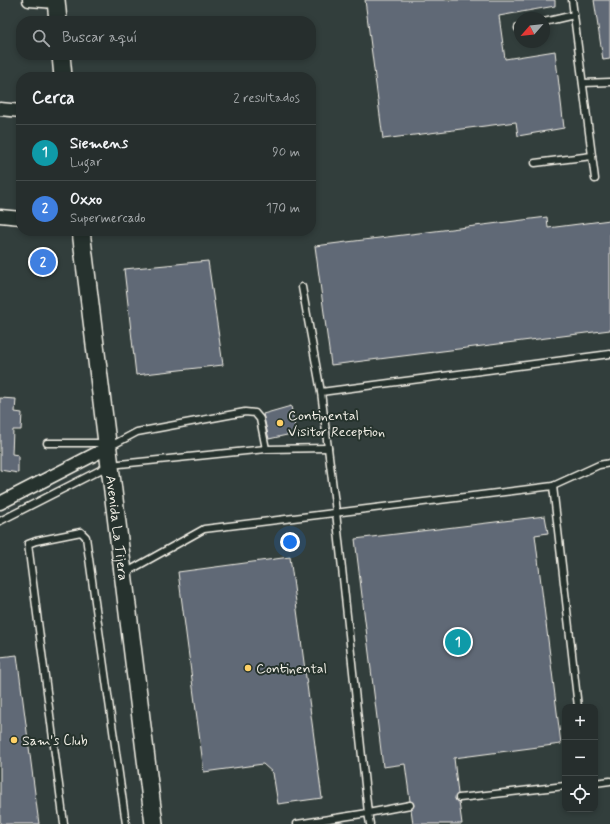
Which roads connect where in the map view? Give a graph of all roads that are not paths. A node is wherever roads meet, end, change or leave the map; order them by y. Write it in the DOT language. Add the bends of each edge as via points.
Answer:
graph roads {
  1 [pos="29,0"];
  2 [pos="572,0"];
  3 [pos="56,1"];
  4 [pos="574,15"];
  5 [pos="58,16"];
  6 [pos="550,21"];
  7 [pos="61,60"];
  8 [pos="63,72"];
  9 [pos="610,82"];
  10 [pos="583,83"];
  11 [pos="0,109"];
  12 [pos="16,111"];
  13 [pos="592,156"];
  14 [pos="535,163"];
  15 [pos="595,179"];
  16 [pos="0,216"];
  17 [pos="16,218"];
  18 [pos="82,236"];
  19 [pos="302,287"];
  20 [pos="610,354"];
  21 [pos="321,392"];
  22 [pos="47,443"];
  23 [pos="106,445"];
  24 [pos="328,448"];
  25 [pos="266,449"];
  26 [pos="610,463"];
  27 [pos="110,465"];
  28 [pos="553,486"];
  29 [pos="0,503"];
  30 [pos="336,512"];
  31 [pos="0,521"];
  32 [pos="123,574"];
  33 [pos="578,704"];
  34 [pos="610,781"];
  35 [pos="598,783"];
  36 [pos="562,786"];
  37 [pos="459,798"];
  38 [pos="410,805"];
  39 [pos="368,813"];
  40 [pos="64,824"];
  41 [pos="126,824"];
  42 [pos="154,824"];
  43 [pos="297,824"];
  44 [pos="370,824"];
  1 -- 3 [label="street"];
  2 -- 4 [label="lane"];
  3 -- 5 [label="main road"];
  4 -- 6 [label="lane"];
  4 -- 10 [label="lane"];
  7 -- 8 [label="main road"];
  9 -- 10 [label="lane"];
  10 -- 13 [label="lane"];
  11 -- 12 [label="street"];
  13 -- 14 [label="lane"];
  13 -- 15 [label="lane"];
  16 -- 17 [label="street"];
  18 -- 23 [label="main road, Avenida La Tijera"];
  19 -- 21 [label="lane"];
  20 -- 21 [label="lane"];
  21 -- 24 [label="lane"];
  22 -- 23 [label="lane"];
  23 -- 25 [label="lane" via="138,432 245,412 255,413 260,419"];
  23 -- 27 [label="main road, Avenida La Tijera"];
  23 -- 29 [label="street"];
  24 -- 25 [label="lane"];
  24 -- 30 [label="lane"];
  25 -- 27 [label="lane"];
  26 -- 28 [label="lane" via="599,465"];
  27 -- 31 [label="lane"];
  27 -- 32 [label="main road, Avenida La Tijera"];
  28 -- 30 [label="lane"];
  28 -- 33 [label="lane"];
  30 -- 32 [label="lane" via="204,529"];
  30 -- 39 [label="lane"];
  32 -- 42 [label="main road, Avenida La Tijera"];
  34 -- 35 [label="lane"];
  36 -- 37 [label="lane"];
  38 -- 39 [label="lane"];
  39 -- 43 [label="lane"];
  39 -- 44 [label="lane"];
  40 -- 41 [label="lane" via="28,544 81,532 86,537"];
}
